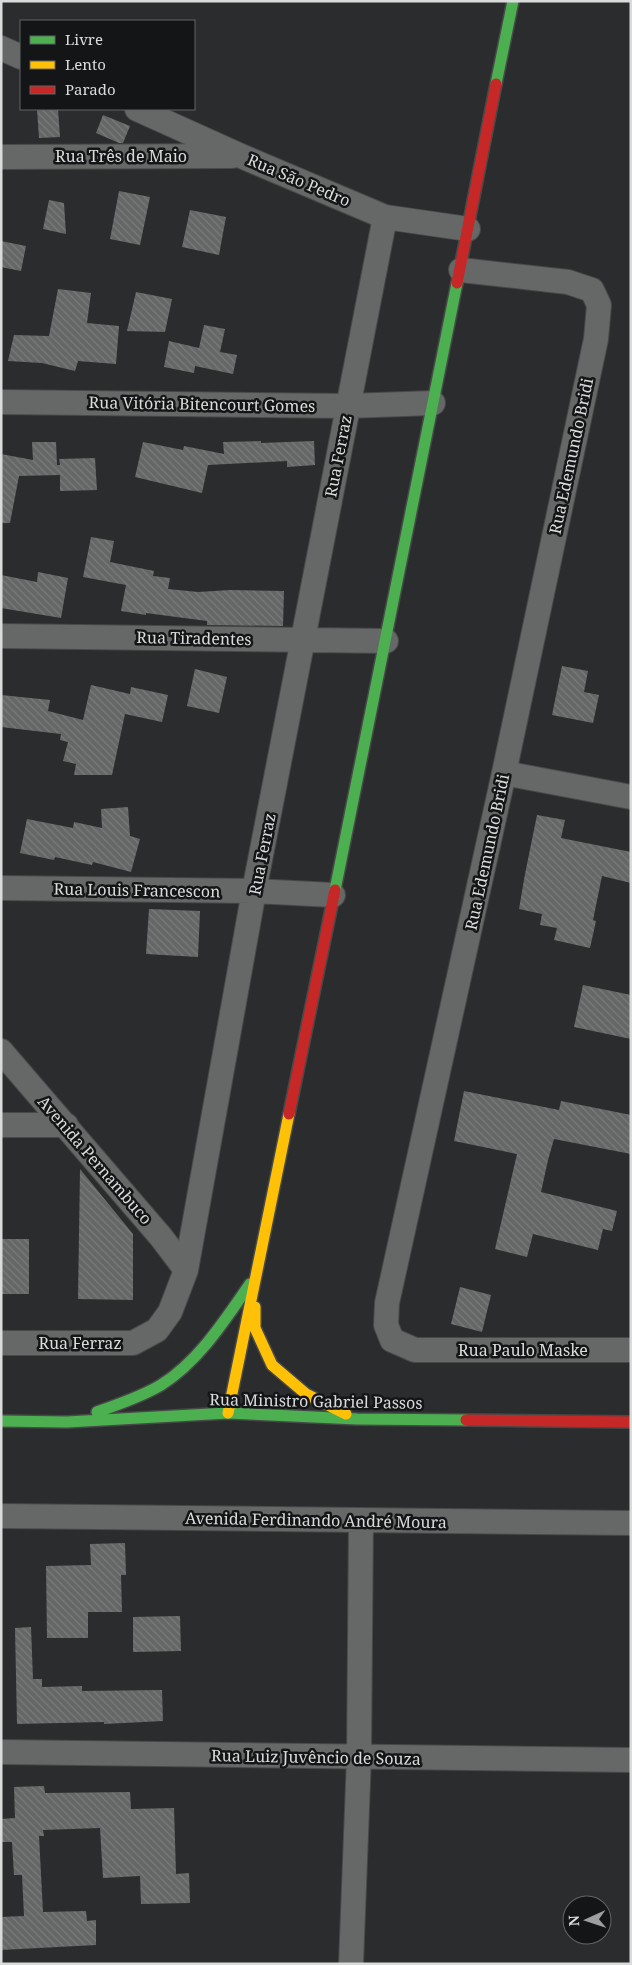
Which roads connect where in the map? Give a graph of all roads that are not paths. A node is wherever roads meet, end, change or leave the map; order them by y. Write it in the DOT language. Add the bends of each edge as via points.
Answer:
graph roads {
  1 [pos="513,1"];
  2 [pos="1,48"];
  3 [pos="20,57"];
  4 [pos="139,110"];
  5 [pos="241,156"];
  6 [pos="1,157"];
  7 [pos="385,217"];
  8 [pos="468,229"];
  9 [pos="460,270"];
  10 [pos="1,402"];
  11 [pos="433,403"];
  12 [pos="348,406"];
  13 [pos="1,636"];
  14 [pos="303,639"];
  15 [pos="386,641"];
  16 [pos="504,772"];
  17 [pos="631,797"];
  18 [pos="1,888"];
  19 [pos="254,891"];
  20 [pos="334,895"];
  21 [pos="1,1052"];
  22 [pos="1,1124"];
  23 [pos="66,1125"];
  24 [pos="186,1270"];
  25 [pos="255,1277"];
  26 [pos="1,1344"];
  27 [pos="630,1345"];
  28 [pos="415,1350"];
  29 [pos="228,1413"];
  30 [pos="357,1419"];
  31 [pos="1,1421"];
  32 [pos="67,1422"];
  33 [pos="631,1422"];
  34 [pos="1,1516"];
  35 [pos="360,1520"];
  36 [pos="631,1522"];
  37 [pos="1,1752"];
  38 [pos="359,1757"];
  39 [pos="631,1760"];
  40 [pos="351,1964"];
  1 -- 8 [label="main road"];
  2 -- 3 [label="street"];
  4 -- 5 [label="street, Rua São Pedro"];
  5 -- 6 [label="street, Rua Três de Maio"];
  5 -- 7 [label="street, Rua São Pedro"];
  7 -- 8 [label="street, Rua São Pedro"];
  7 -- 12 [label="street, Rua Ferraz"];
  8 -- 9 [label="main road"];
  9 -- 11 [label="main road"];
  9 -- 16 [label="street, Rua Edemundo Bridi" via="568,282 592,290 598,305 596,339"];
  10 -- 12 [label="street, Rua Vitória Bitencourt Gomes"];
  11 -- 12 [label="street, Rua Vitória Bitencourt Gomes"];
  11 -- 15 [label="main road"];
  12 -- 14 [label="street, Rua Ferraz"];
  13 -- 14 [label="street, Rua Tiradentes"];
  14 -- 15 [label="street, Rua Tiradentes"];
  14 -- 19 [label="street, Rua Ferraz"];
  15 -- 20 [label="main road"];
  16 -- 17 [label="street"];
  16 -- 28 [label="street, Rua Edemundo Bridi" via="387,1303 386,1325 392,1340"];
  18 -- 19 [label="street, Rua Louis Francescon"];
  19 -- 20 [label="street, Rua Louis Francescon"];
  19 -- 24 [label="street, Rua Ferraz"];
  20 -- 25 [label="main road"];
  21 -- 23 [label="street, Avenida Pernambuco"];
  22 -- 23 [label="street"];
  23 -- 24 [label="street, Avenida Pernambuco"];
  24 -- 26 [label="street, Rua Ferraz" via="170,1312 157,1330 133,1342"];
  25 -- 29 [label="main road"];
  25 -- 30 [label="main road" via="255,1328 272,1365 306,1394"];
  25 -- 32 [label="main road" via="207,1344 167,1381 128,1400"];
  27 -- 28 [label="street, Rua Paulo Maske"];
  29 -- 30 [label="main road, Rua Ministro Gabriel Passos"];
  29 -- 32 [label="main road, Rua Ministro Gabriel Passos"];
  30 -- 33 [label="main road, Rua Ministro Gabriel Passos"];
  31 -- 32 [label="main road, Rua Ministro Gabriel Passos"];
  34 -- 35 [label="street, Avenida Ferdinando André Moura"];
  35 -- 36 [label="street, Avenida Ferdinando André Moura"];
  35 -- 38 [label="street"];
  37 -- 38 [label="street, Rua Luiz Juvêncio de Souza"];
  38 -- 39 [label="street, Rua Luiz Juvêncio de Souza"];
  38 -- 40 [label="street"];
}
